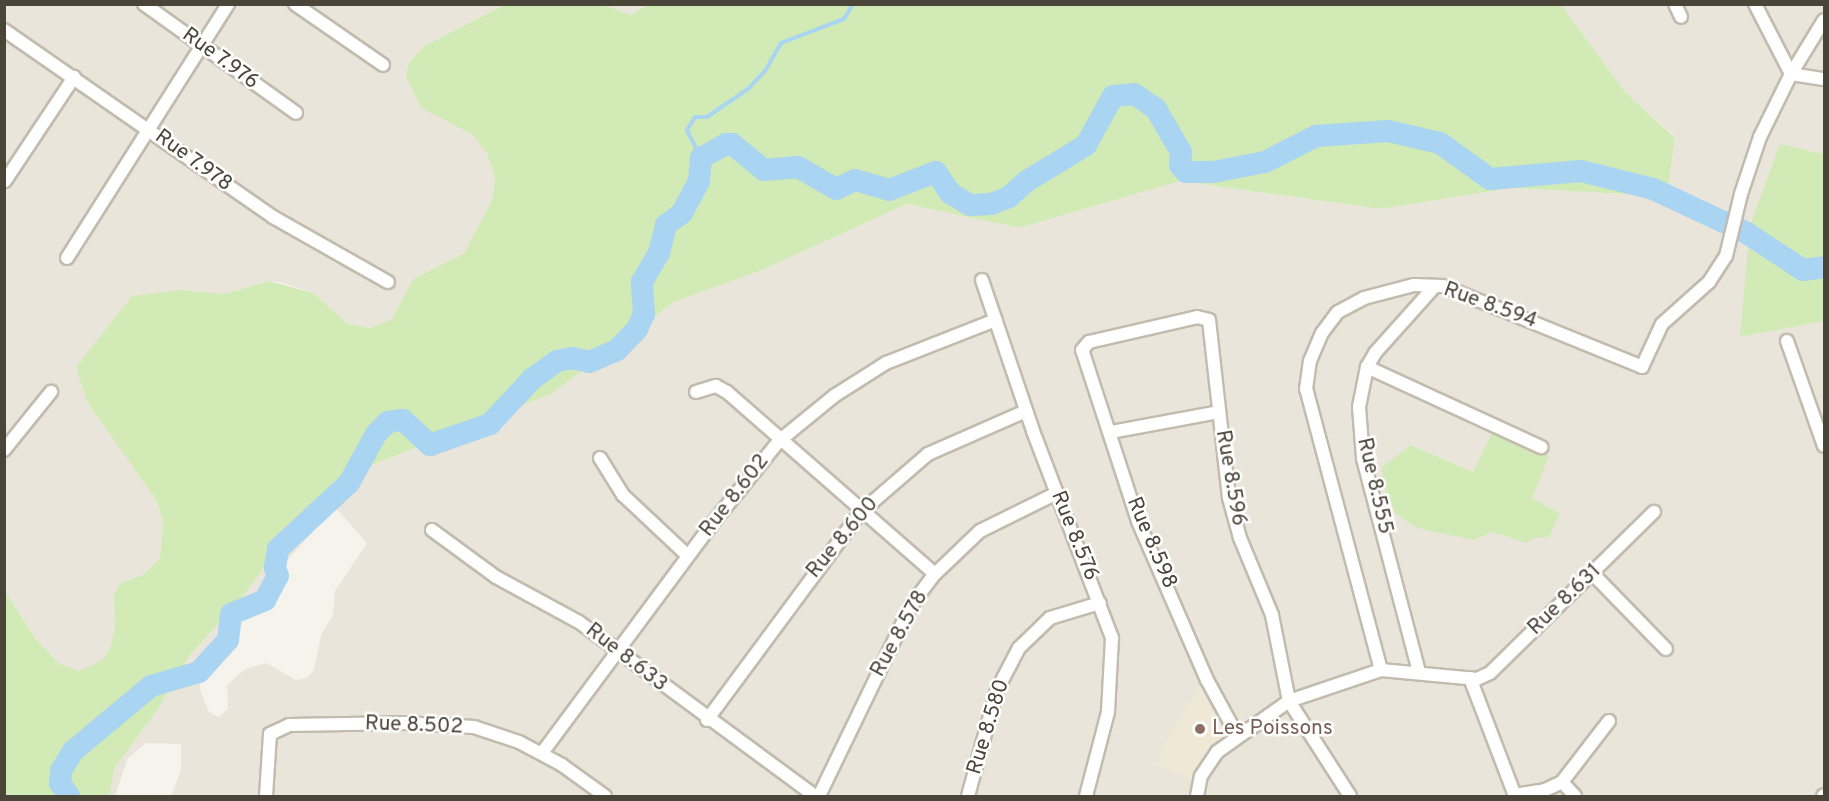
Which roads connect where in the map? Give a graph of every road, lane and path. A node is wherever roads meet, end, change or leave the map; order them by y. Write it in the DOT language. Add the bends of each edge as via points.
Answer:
graph roads {
  1 [pos="144,4"];
  2 [pos="228,4"];
  3 [pos="295,4"];
  4 [pos="1674,4"];
  5 [pos="1755,4"];
  6 [pos="1681,16"];
  7 [pos="1824,20"];
  8 [pos="4,30"];
  9 [pos="202,45"];
  10 [pos="383,65"];
  11 [pos="1791,74"];
  12 [pos="74,77"];
  13 [pos="1824,80"];
  14 [pos="296,113"];
  15 [pos="149,129"];
  16 [pos="5,181"];
  17 [pos="67,258"];
  18 [pos="982,280"];
  19 [pos="388,282"];
  20 [pos="1435,286"];
  21 [pos="996,320"];
  22 [pos="1787,341"];
  23 [pos="1083,345"];
  24 [pos="1367,367"];
  25 [pos="51,392"];
  26 [pos="696,392"];
  27 [pos="1026,411"];
  28 [pos="1219,412"];
  29 [pos="1820,420"];
  30 [pos="1111,432"];
  31 [pos="779,441"];
  32 [pos="1824,446"];
  33 [pos="1541,447"];
  34 [pos="4,450"];
  35 [pos="600,458"];
  36 [pos="1057,494"];
  37 [pos="861,512"];
  38 [pos="1654,512"];
  39 [pos="432,530"];
  40 [pos="688,556"];
  41 [pos="1592,573"];
  42 [pos="935,574"];
  43 [pos="1100,603"];
  44 [pos="1666,649"];
  45 [pos="618,653"];
  46 [pos="1381,670"];
  47 [pos="1419,672"];
  48 [pos="1470,678"];
  49 [pos="1289,701"];
  50 [pos="707,720"];
  51 [pos="1609,721"];
  52 [pos="1237,735"];
  53 [pos="542,753"];
  54 [pos="1562,782"];
  55 [pos="266,796"];
  56 [pos="605,796"];
  57 [pos="814,796"];
  58 [pos="819,796"];
  59 [pos="969,796"];
  60 [pos="1086,796"];
  61 [pos="1197,796"];
  62 [pos="1350,796"];
  63 [pos="1514,796"];
  64 [pos="1575,796"];
  1 -- 9 [label="street, Rue 7.976"];
  2 -- 9 [label="street"];
  3 -- 10 [label="street"];
  4 -- 6 [label="street"];
  5 -- 11 [label="street"];
  7 -- 11 [label="street"];
  8 -- 12 [label="street, Rue 7.978"];
  9 -- 14 [label="street, Rue 7.976"];
  9 -- 15 [label="street"];
  11 -- 13 [label="street"];
  11 -- 20 [label="street, Rue 8.594" via="1760,137 1726,255 1708,282 1662,324 1642,368 1473,296"];
  12 -- 15 [label="street, Rue 7.978"];
  12 -- 16 [label="street"];
  15 -- 17 [label="street"];
  15 -- 19 [label="street, Rue 7.978" via="273,217"];
  18 -- 21 [label="street, Rue 8.576"];
  20 -- 24 [label="street, Rue 8.555"];
  20 -- 46 [label="street, Rue 8.594" via="1401,288 1364,298 1338,312 1322,333 1308,370 1306,389 1314,428"];
  21 -- 27 [label="street, Rue 8.576"];
  21 -- 31 [label="street, Rue 8.602" via="886,363 834,396"];
  22 -- 29 [label="street"];
  23 -- 28 [label="street, Rue 8.596" via="1197,317 1209,320"];
  23 -- 30 [label="street, Rue 8.598"];
  24 -- 33 [label="street"];
  24 -- 47 [label="street, Rue 8.555" via="1359,407 1363,458"];
  25 -- 34 [label="street"];
  26 -- 31 [label="street" via="717,386"];
  27 -- 36 [label="street, Rue 8.576"];
  27 -- 37 [label="street, Rue 8.600" via="928,454"];
  28 -- 30 [label="street"];
  28 -- 49 [label="street, Rue 8.596" via="1229,498 1240,538 1272,615"];
  29 -- 32 [label="street"];
  30 -- 52 [label="street, Rue 8.598" via="1138,521 1207,680"];
  31 -- 37 [label="street"];
  31 -- 40 [label="street, Rue 8.602"];
  35 -- 40 [label="street" via="623,495"];
  36 -- 42 [label="street, Rue 8.578" via="980,531"];
  36 -- 43 [label="street, Rue 8.576"];
  37 -- 42 [label="street"];
  37 -- 50 [label="street, Rue 8.600"];
  38 -- 41 [label="street, Rue 8.631"];
  39 -- 45 [label="street, Rue 8.633" via="496,577 579,622"];
  40 -- 45 [label="street, Rue 8.602"];
  41 -- 44 [label="street"];
  41 -- 48 [label="street, Rue 8.631" via="1490,674"];
  42 -- 58 [label="street, Rue 8.578" via="912,604"];
  43 -- 59 [label="street, Rue 8.580" via="1050,618 1019,648 997,690"];
  43 -- 60 [label="street, Rue 8.576" via="1114,656 1108,712"];
  45 -- 50 [label="street, Rue 8.633"];
  45 -- 53 [label="street, Rue 8.602"];
  46 -- 47 [label="street"];
  46 -- 49 [label="street"];
  47 -- 48 [label="street"];
  48 -- 63 [label="street"];
  49 -- 52 [label="street"];
  49 -- 62 [label="street"];
  50 -- 57 [label="street, Rue 8.633"];
  51 -- 54 [label="street"];
  52 -- 61 [label="street" via="1207,765"];
  53 -- 55 [label="street, Rue 8.502" via="489,732 440,723 289,725 270,734"];
  53 -- 56 [label="street, Rue 8.502"];
  54 -- 63 [label="street"];
  54 -- 64 [label="street"];
}
